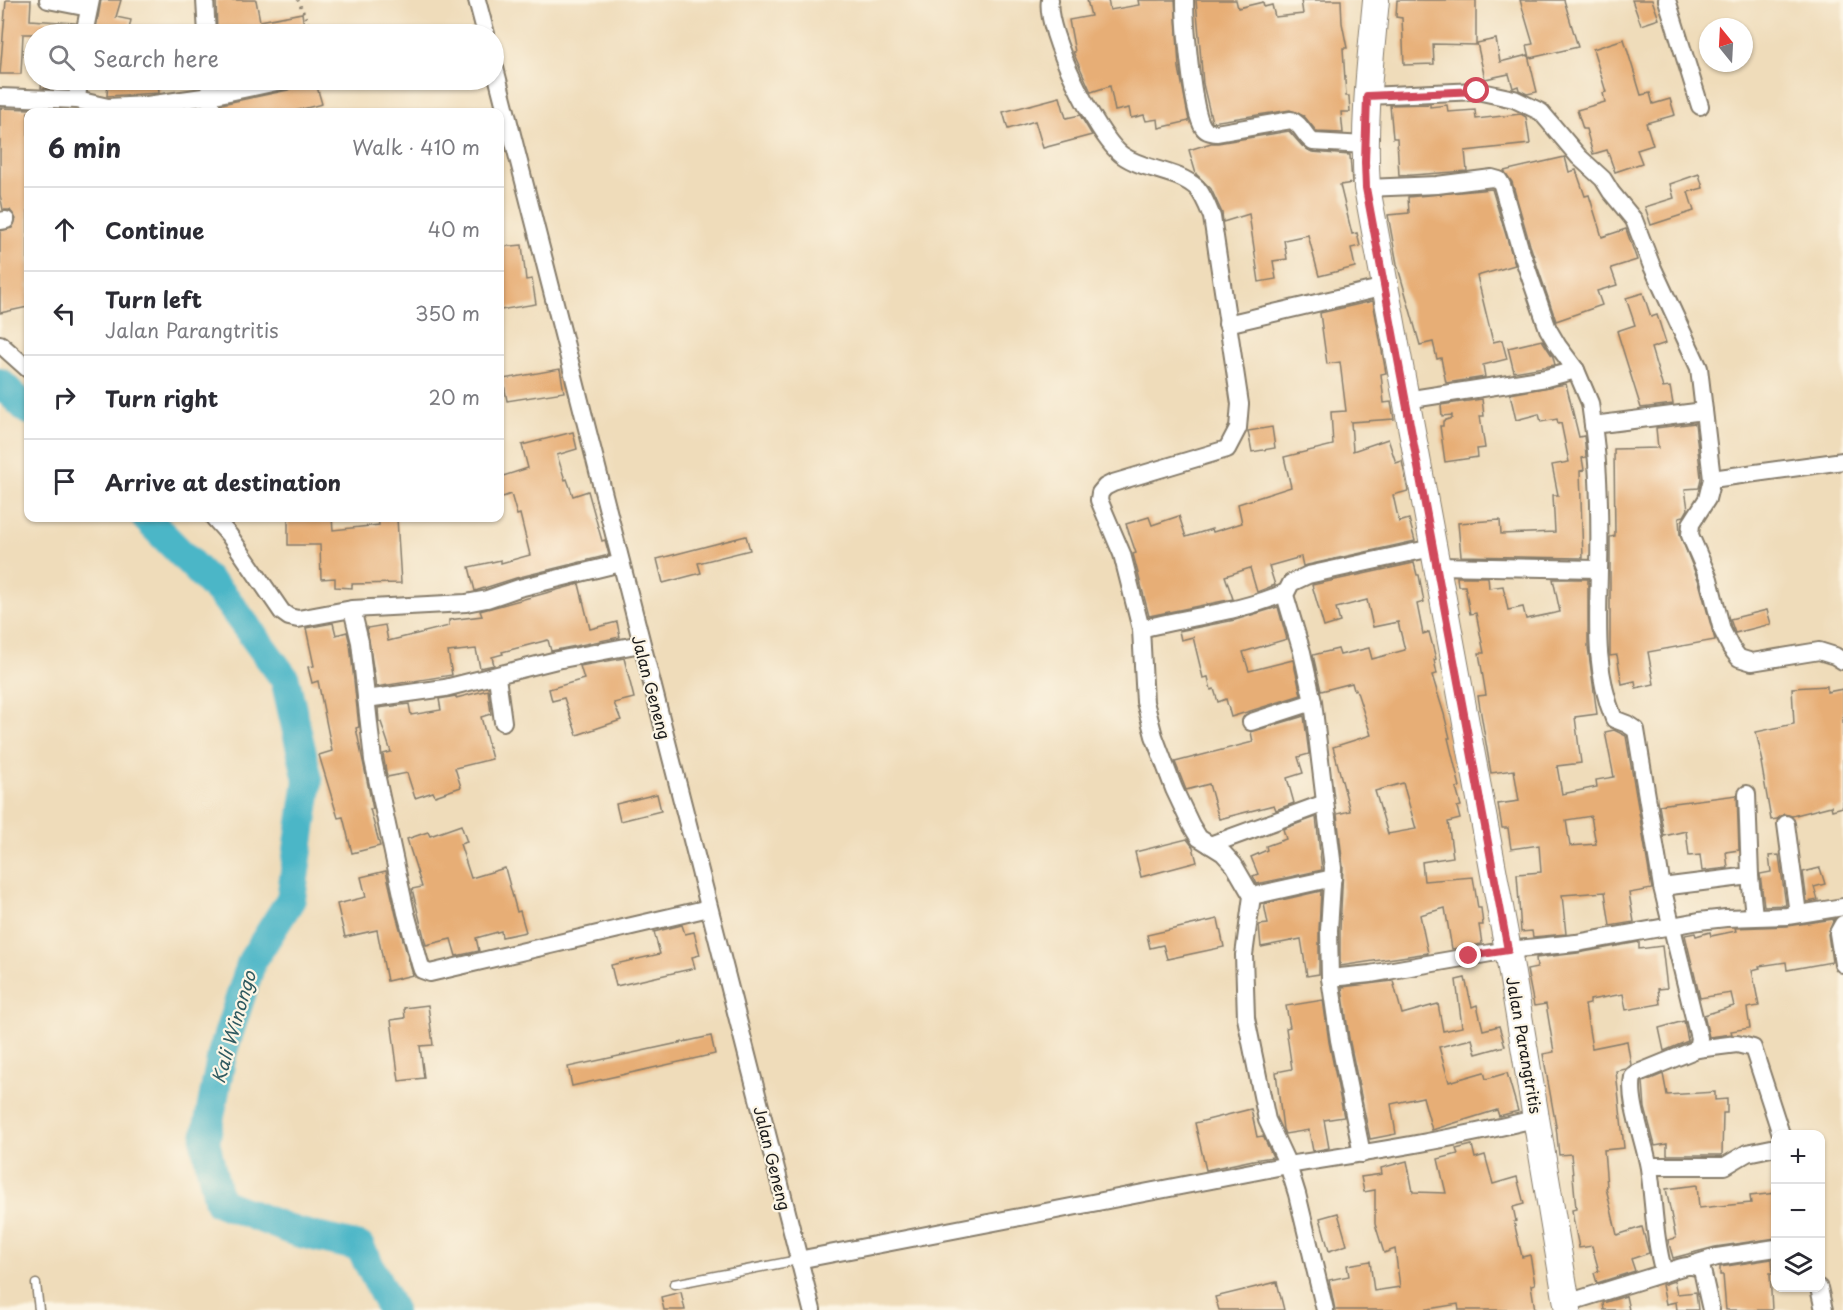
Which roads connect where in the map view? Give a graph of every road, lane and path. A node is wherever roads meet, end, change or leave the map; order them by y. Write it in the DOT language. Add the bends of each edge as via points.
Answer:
graph roads {
  1 [pos="48,0"];
  2 [pos="205,0"];
  3 [pos="298,0"];
  4 [pos="477,0"];
  5 [pos="1050,0"];
  6 [pos="1185,0"];
  7 [pos="1376,0"];
  8 [pos="1667,0"];
  9 [pos="90,4"];
  10 [pos="86,24"];
  11 [pos="206,24"];
  12 [pos="309,24"];
  13 [pos="483,24"];
  14 [pos="78,90"];
  15 [pos="239,90"];
  16 [pos="501,90"];
  17 [pos="211,96"];
  18 [pos="1367,96"];
  19 [pos="0,97"];
  20 [pos="77,100"];
  21 [pos="1700,106"];
  22 [pos="102,108"];
  23 [pos="124,108"];
  24 [pos="1365,145"];
  25 [pos="1366,188"];
  26 [pos="1385,287"];
  27 [pos="1227,324"];
  28 [pos="0,344"];
  29 [pos="24,365"];
  30 [pos="1576,370"];
  31 [pos="1406,400"];
  32 [pos="1704,411"];
  33 [pos="1593,425"];
  34 [pos="1843,461"];
  35 [pos="1712,479"];
  36 [pos="218,522"];
  37 [pos="1434,557"];
  38 [pos="621,563"];
  39 [pos="1599,569"];
  40 [pos="1286,592"];
  41 [pos="352,609"];
  42 [pos="1141,630"];
  43 [pos="641,644"];
  44 [pos="1843,661"];
  45 [pos="497,677"];
  46 [pos="366,699"];
  47 [pos="1313,702"];
  48 [pos="503,722"];
  49 [pos="1251,722"];
  50 [pos="1747,794"];
  51 [pos="1325,803"];
  52 [pos="1786,824"];
  53 [pos="1210,845"];
  54 [pos="1750,876"];
  55 [pos="1333,878"];
  56 [pos="1662,887"];
  57 [pos="1252,896"];
  58 [pos="1843,907"];
  59 [pos="709,908"];
  60 [pos="1798,914"];
  61 [pos="1754,916"];
  62 [pos="1843,924"];
  63 [pos="1672,926"];
  64 [pos="1508,950"];
  65 [pos="1843,964"];
  66 [pos="1330,978"];
  67 [pos="1697,1048"];
  68 [pos="1538,1118"];
  69 [pos="1780,1130"];
  70 [pos="1771,1148"];
  71 [pos="1362,1154"];
  72 [pos="1288,1165"];
  73 [pos="1649,1166"];
  74 [pos="1771,1249"];
  75 [pos="798,1260"];
  76 [pos="1691,1265"];
  77 [pos="1664,1273"];
  78 [pos="36,1284"];
  79 [pos="674,1284"];
  80 [pos="1820,1292"];
  81 [pos="1568,1307"];
  82 [pos="39,1310"];
  83 [pos="812,1310"];
  84 [pos="1325,1310"];
  85 [pos="1711,1310"];
  86 [pos="1824,1310"];
  1 -- 9 [label="street"];
  2 -- 11 [label="street"];
  3 -- 12 [label="path"];
  4 -- 13 [label="street"];
  5 -- 27 [label="street" via="1049,15 1060,51 1112,145 1137,163 1186,181 1206,201 1214,228"];
  6 -- 24 [label="street" via="1195,96 1204,128 1216,133 1291,120 1313,142"];
  7 -- 18 [label="main road, Jalan Parangtritis"];
  8 -- 21 [label="street"];
  9 -- 10 [label="street"];
  14 -- 20 [label="street"];
  15 -- 17 [label="street"];
  16 -- 38 [label="street, Jalan Geneng"];
  17 -- 23 [label="street"];
  18 -- 24 [label="main road, Jalan Parangtritis"];
  18 -- 32 [label="street" via="1477,91 1514,99 1541,112 1635,220 1699,368"];
  19 -- 20 [label="street"];
  20 -- 22 [label="street"];
  24 -- 25 [label="main road, Jalan Parangtritis"];
  25 -- 26 [label="main road, Jalan Parangtritis"];
  25 -- 30 [label="street" via="1498,180 1548,329"];
  26 -- 27 [label="street"];
  26 -- 31 [label="main road, Jalan Parangtritis"];
  27 -- 42 [label="street" via="1240,404 1232,443 1221,452 1113,483 1100,493 1122,554"];
  28 -- 29 [label="street"];
  30 -- 31 [label="street"];
  30 -- 33 [label="street" via="1590,404"];
  31 -- 37 [label="main road, Jalan Parangtritis"];
  32 -- 33 [label="street"];
  32 -- 35 [label="street"];
  33 -- 39 [label="street"];
  34 -- 35 [label="street"];
  35 -- 44 [label="street" via="1707,499 1691,524 1690,535 1731,648 1739,658 1752,662 1819,651"];
  36 -- 41 [label="street" via="289,617 298,619"];
  37 -- 39 [label="street"];
  37 -- 40 [label="street" via="1308,575 1291,583"];
  37 -- 64 [label="main road, Jalan Parangtritis"];
  38 -- 41 [label="street" via="466,603"];
  38 -- 43 [label="street, Jalan Geneng"];
  39 -- 56 [label="street" via="1600,670 1614,719 1636,730"];
  40 -- 42 [label="street" via="1251,605"];
  40 -- 47 [label="street"];
  41 -- 46 [label="street"];
  42 -- 53 [label="street" via="1145,702 1154,736 1191,825 1199,838"];
  43 -- 45 [label="street" via="557,660"];
  43 -- 59 [label="street, Jalan Geneng"];
  45 -- 46 [label="street"];
  45 -- 48 [label="street"];
  46 -- 59 [label="street" via="375,768 422,970 438,972"];
  47 -- 49 [label="street"];
  47 -- 51 [label="street"];
  50 -- 54 [label="street"];
  51 -- 53 [label="street"];
  51 -- 55 [label="street"];
  52 -- 60 [label="street"];
  53 -- 57 [label="street" via="1234,865"];
  54 -- 56 [label="street"];
  54 -- 61 [label="street"];
  55 -- 57 [label="street"];
  55 -- 66 [label="street"];
  56 -- 63 [label="street"];
  57 -- 72 [label="street" via="1244,955 1246,1018 1267,1120"];
  58 -- 60 [label="street"];
  59 -- 75 [label="street, Jalan Geneng"];
  60 -- 61 [label="street"];
  61 -- 63 [label="street"];
  62 -- 65 [label="street" via="1838,933"];
  63 -- 64 [label="street"];
  63 -- 67 [label="street" via="1697,1030"];
  64 -- 66 [label="street"];
  64 -- 68 [label="main road, Jalan Parangtritis"];
  66 -- 71 [label="street"];
  67 -- 69 [label="street" via="1737,1044 1753,1048"];
  67 -- 73 [label="street" via="1633,1077 1632,1091"];
  68 -- 71 [label="street"];
  68 -- 81 [label="main road, Jalan Parangtritis"];
  70 -- 73 [label="street" via="1747,1153 1725,1166"];
  71 -- 72 [label="street"];
  72 -- 75 [label="street"];
  72 -- 84 [label="street"];
  73 -- 77 [label="street"];
  74 -- 76 [label="street"];
  75 -- 79 [label="lane"];
  75 -- 83 [label="street, Jalan Geneng"];
  76 -- 77 [label="street"];
  76 -- 85 [label="street" via="1702,1270"];
  77 -- 81 [label="street"];
  78 -- 82 [label="lane"];
  80 -- 86 [label="street"];
}
